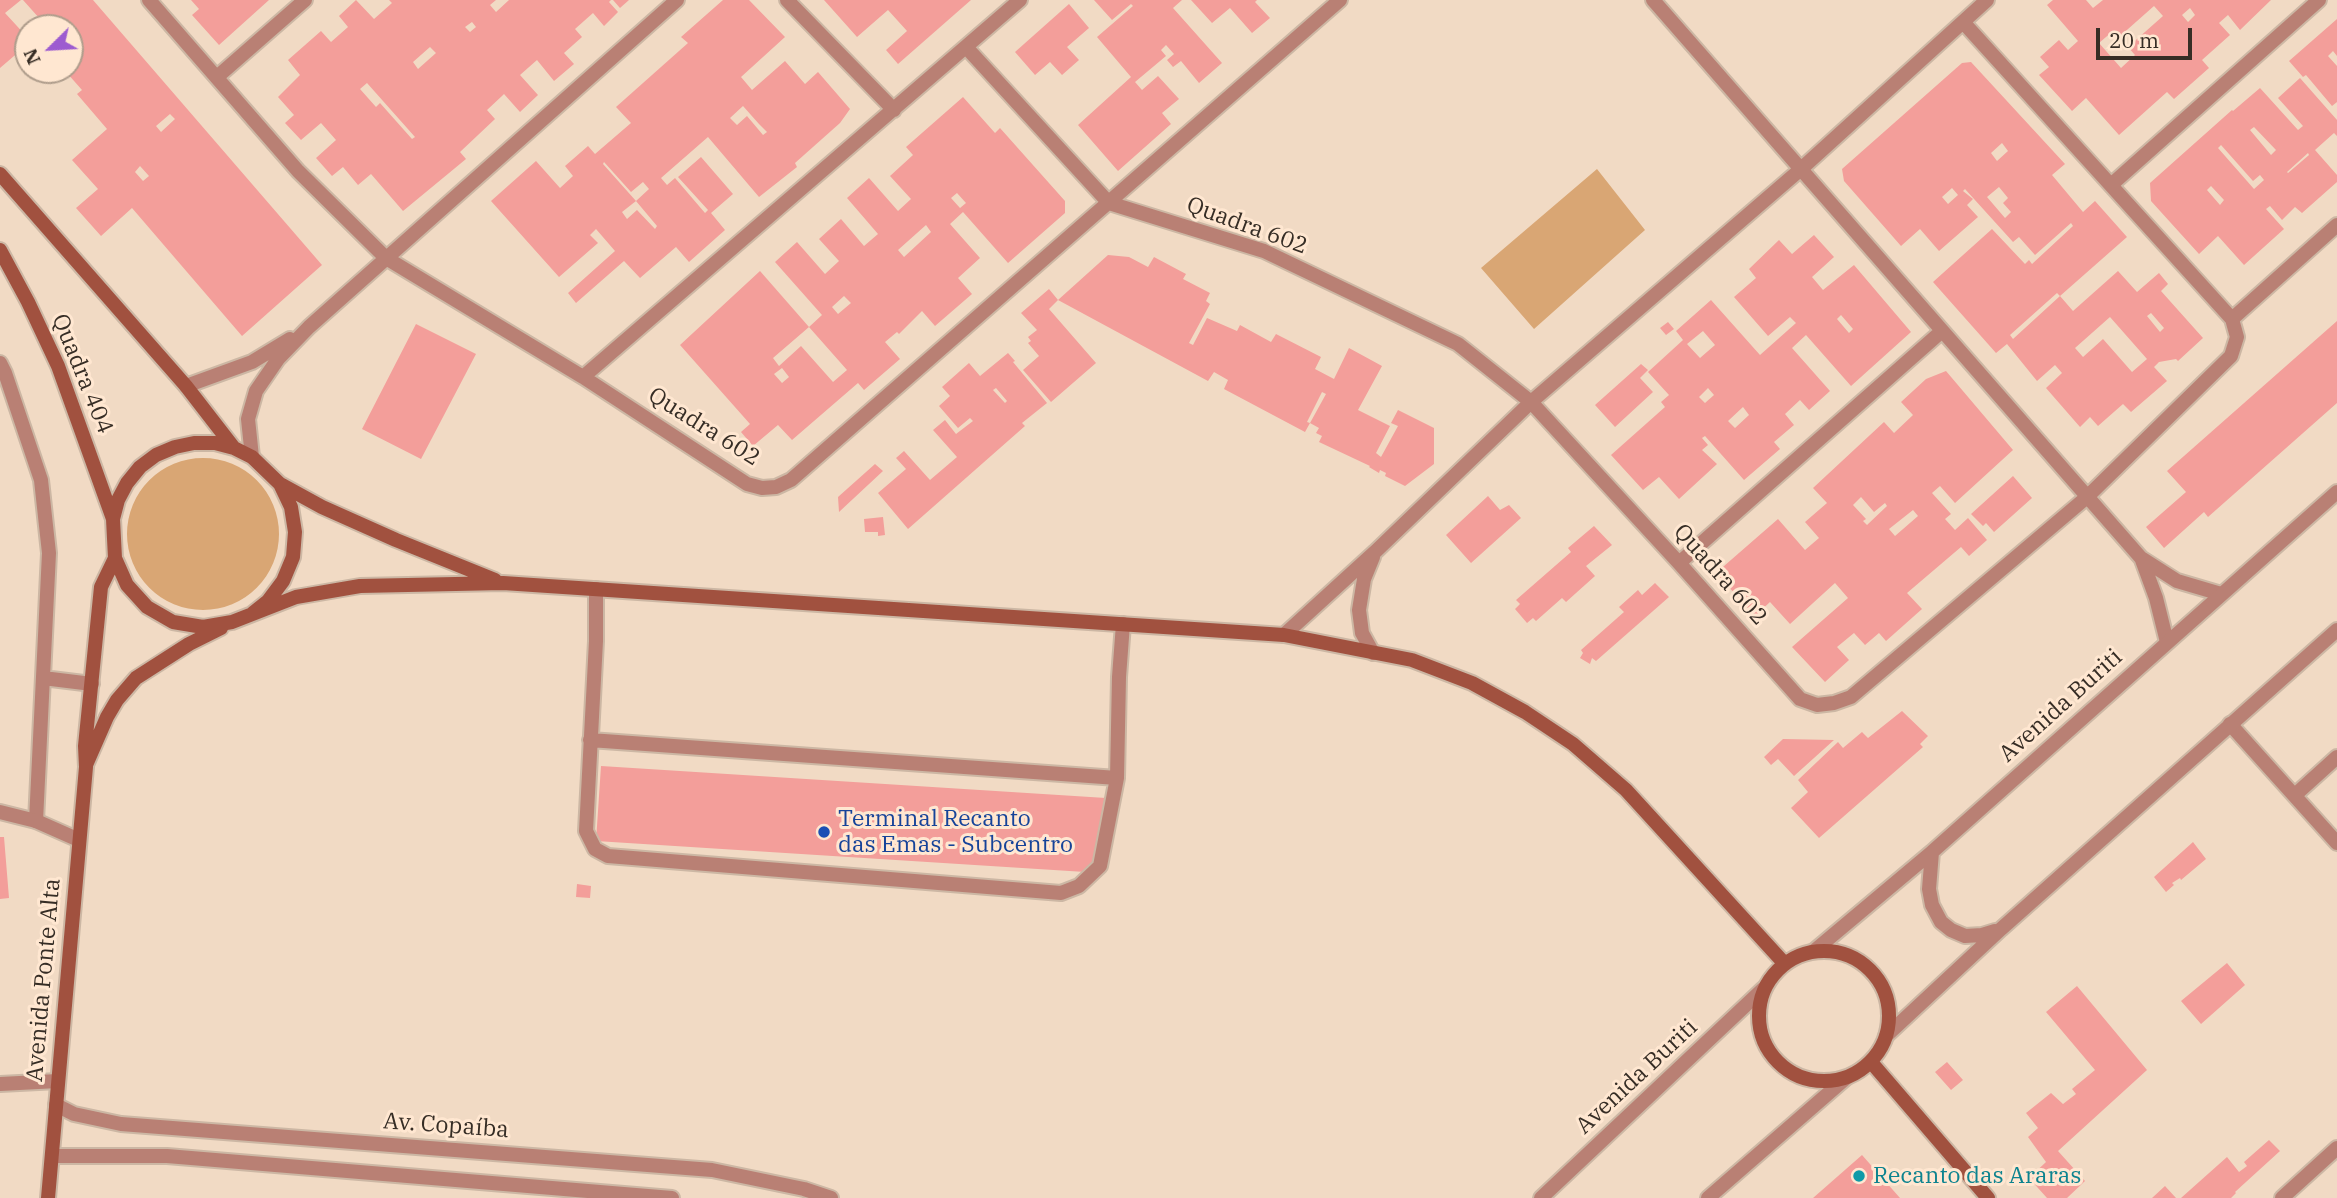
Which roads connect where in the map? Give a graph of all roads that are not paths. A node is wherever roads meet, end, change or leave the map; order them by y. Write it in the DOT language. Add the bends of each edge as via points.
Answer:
graph roads {
  1 [pos="149,0"];
  2 [pos="305,0"];
  3 [pos="677,0"];
  4 [pos="787,0"];
  5 [pos="1020,0"];
  6 [pos="1340,0"];
  7 [pos="1653,0"];
  8 [pos="1987,0"];
  9 [pos="2319,0"];
  10 [pos="1963,22"];
  11 [pos="967,47"];
  12 [pos="218,78"];
  13 [pos="894,110"];
  14 [pos="1801,169"];
  15 [pos="0,174"];
  16 [pos="2111,185"];
  17 [pos="1109,202"];
  18 [pos="2337,225"];
  19 [pos="0,250"];
  20 [pos="386,258"];
  21 [pos="2232,319"];
  22 [pos="309,327"];
  23 [pos="1942,331"];
  24 [pos="0,363"];
  25 [pos="583,377"];
  26 [pos="186,386"];
  27 [pos="1531,402"];
  28 [pos="234,448"];
  29 [pos="252,457"];
  30 [pos="280,484"];
  31 [pos="2337,492"];
  32 [pos="2087,497"];
  33 [pos="113,519"];
  34 [pos="1375,552"];
  35 [pos="115,558"];
  36 [pos="2141,558"];
  37 [pos="1679,563"];
  38 [pos="503,583"];
  39 [pos="596,589"];
  40 [pos="2221,594"];
  41 [pos="253,613"];
  42 [pos="232,622"];
  43 [pos="1123,624"];
  44 [pos="2337,630"];
  45 [pos="1284,635"];
  46 [pos="2167,642"];
  47 [pos="1373,653"];
  48 [pos="43,678"];
  49 [pos="92,684"];
  50 [pos="2230,724"];
  51 [pos="590,740"];
  52 [pos="2337,758"];
  53 [pos="86,767"];
  54 [pos="1117,778"];
  55 [pos="2295,795"];
  56 [pos="0,812"];
  57 [pos="36,821"];
  58 [pos="79,840"];
  59 [pos="2337,843"];
  60 [pos="1933,852"];
  61 [pos="2001,929"];
  62 [pos="1814,951"];
  63 [pos="1784,963"];
  64 [pos="1763,989"];
  65 [pos="1886,1036"];
  66 [pos="1871,1062"];
  67 [pos="1846,1078"];
  68 [pos="58,1081"];
  69 [pos="0,1084"];
  70 [pos="56,1105"];
  71 [pos="2337,1148"];
  72 [pos="52,1156"];
  73 [pos="48,1198"];
  74 [pos="672,1198"];
  75 [pos="831,1198"];
  76 [pos="1541,1198"];
  77 [pos="1708,1198"];
  78 [pos="1988,1198"];
  79 [pos="2283,1198"];
  1 -- 12 [label="street, Quadra 602"];
  2 -- 12 [label="street"];
  3 -- 20 [label="street"];
  4 -- 13 [label="street"];
  5 -- 11 [label="street"];
  6 -- 17 [label="street"];
  7 -- 14 [label="street"];
  8 -- 10 [label="street"];
  9 -- 16 [label="street"];
  10 -- 14 [label="street"];
  10 -- 16 [label="street"];
  11 -- 13 [label="street"];
  11 -- 17 [label="street"];
  12 -- 20 [label="street, Quadra 602" via="298,171"];
  13 -- 25 [label="street"];
  14 -- 23 [label="street"];
  14 -- 27 [label="street"];
  15 -- 26 [label="main road"];
  16 -- 21 [label="street"];
  17 -- 25 [label="street, Quadra 602" via="791,480 776,487 747,484"];
  17 -- 27 [label="street, Quadra 602" via="1264,251 1458,344"];
  18 -- 21 [label="street"];
  19 -- 33 [label="main road, Quadra 404" via="58,366"];
  20 -- 22 [label="street"];
  20 -- 25 [label="street, Quadra 602"];
  21 -- 32 [label="street, Quadra 602" via="2237,337 2231,356"];
  22 -- 26 [label="street" via="252,362"];
  22 -- 29 [label="street" via="256,391 248,419"];
  23 -- 32 [label="street"];
  23 -- 37 [label="street"];
  24 -- 48 [label="street" via="41,480 49,554"];
  26 -- 28 [label="main road"];
  27 -- 34 [label="street"];
  27 -- 37 [label="street, Quadra 602"];
  28 -- 29 [label="main road"];
  28 -- 33 [label="main road" via="194,443 156,455 127,482"];
  29 -- 30 [label="main road"];
  30 -- 38 [label="main road" via="396,540"];
  30 -- 41 [label="main road" via="291,507 293,557 268,601"];
  31 -- 40 [label="street, Avenida Buriti"];
  32 -- 36 [label="street"];
  32 -- 37 [label="street, Quadra 602" via="1851,697 1834,704 1800,699"];
  33 -- 35 [label="main road"];
  34 -- 45 [label="street"];
  34 -- 47 [label="street" via="1359,610 1362,633"];
  35 -- 42 [label="main road" via="127,585 147,607 173,622 203,627"];
  35 -- 49 [label="main road, Avenida Ponte Alta" via="101,587"];
  36 -- 40 [label="street" via="2177,581"];
  36 -- 46 [label="street"];
  38 -- 39 [label="main road"];
  38 -- 41 [label="main road" via="360,586 296,597"];
  39 -- 43 [label="main road"];
  39 -- 51 [label="street"];
  40 -- 46 [label="street, Avenida Buriti"];
  41 -- 42 [label="main road"];
  42 -- 53 [label="main road, Avenida Ponte Alta" via="136,678 117,700"];
  43 -- 45 [label="main road"];
  43 -- 54 [label="street"];
  44 -- 50 [label="street"];
  45 -- 47 [label="main road"];
  46 -- 60 [label="street, Avenida Buriti"];
  47 -- 63 [label="main road" via="1412,660 1472,683 1573,744 1626,790"];
  48 -- 49 [label="street"];
  48 -- 57 [label="street"];
  49 -- 53 [label="main road, Avenida Ponte Alta"];
  50 -- 55 [label="street"];
  50 -- 61 [label="street"];
  51 -- 54 [label="street"];
  51 -- 54 [label="street" via="586,831 595,849 608,856 1061,893 1079,886 1100,866"];
  52 -- 55 [label="street"];
  53 -- 58 [label="main road, Avenida Ponte Alta"];
  55 -- 59 [label="street"];
  56 -- 57 [label="street"];
  57 -- 58 [label="street"];
  58 -- 68 [label="main road, Avenida Ponte Alta"];
  60 -- 61 [label="street" via="1929,889 1941,922 1965,936"];
  60 -- 62 [label="street, Avenida Buriti"];
  61 -- 65 [label="street"];
  62 -- 63 [label="main road"];
  62 -- 65 [label="main road" via="1850,956 1879,981 1888,1007"];
  63 -- 64 [label="main road"];
  64 -- 67 [label="main road" via="1758,1010 1760,1032 1769,1052 1803,1079"];
  64 -- 76 [label="street, Avenida Buriti"];
  65 -- 66 [label="main road"];
  66 -- 67 [label="main road"];
  66 -- 78 [label="main road"];
  67 -- 77 [label="street"];
  68 -- 69 [label="street"];
  68 -- 70 [label="main road, Avenida Ponte Alta"];
  70 -- 72 [label="main road, Avenida Ponte Alta"];
  70 -- 75 [label="street, Av. Copaíba" via="74,1114 121,1124 712,1170"];
  71 -- 79 [label="street"];
  72 -- 73 [label="main road, Avenida Ponte Alta"];
  72 -- 74 [label="street" via="167,1156"];
}
